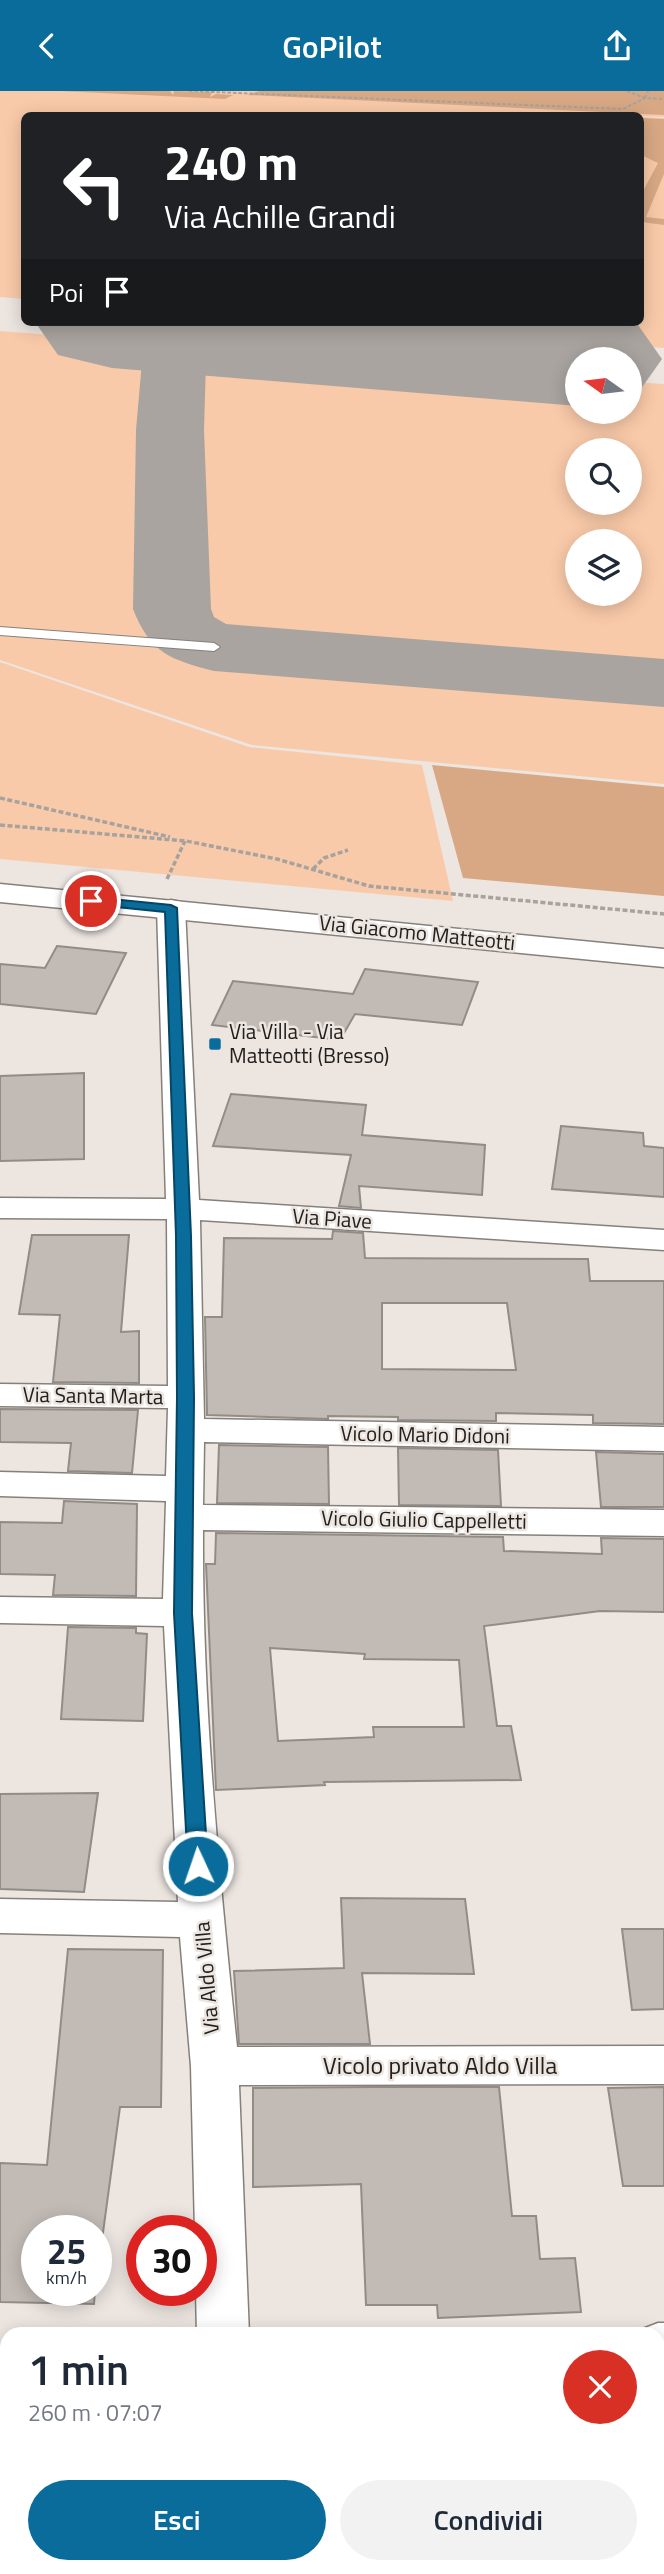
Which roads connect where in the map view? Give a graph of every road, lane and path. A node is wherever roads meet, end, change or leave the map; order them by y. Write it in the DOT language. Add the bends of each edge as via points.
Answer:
graph roads {
  1 [pos="190,91"];
  2 [pos="249,91"];
  3 [pos="626,91"];
  4 [pos="648,91"];
  5 [pos="240,94"];
  6 [pos="645,98"];
  7 [pos="664,100"];
  8 [pos="0,631"];
  9 [pos="214,647"];
  10 [pos="0,798"];
  11 [pos="0,825"];
  12 [pos="186,841"];
  13 [pos="348,850"];
  14 [pos="312,869"];
  15 [pos="0,893"];
  16 [pos="171,908"];
  17 [pos="664,914"];
  18 [pos="664,958"];
  19 [pos="0,1208"];
  20 [pos="183,1209"];
  21 [pos="664,1240"];
  22 [pos="0,1395"];
  23 [pos="185,1414"];
  24 [pos="664,1439"];
  25 [pos="0,1484"];
  26 [pos="185,1503"];
  27 [pos="664,1523"];
  28 [pos="0,1610"];
  29 [pos="183,1613"];
  30 [pos="0,1916"];
  31 [pos="201,1920"];
  32 [pos="664,2065"];
  33 [pos="215,2066"];
  34 [pos="223,2327"];
  1 -- 5 [label="path"];
  2 -- 5 [label="path"];
  3 -- 6 [label="path"];
  4 -- 6 [label="path"];
  5 -- 6 [label="path" via="623,109"];
  6 -- 7 [label="path"];
  8 -- 9 [label="lane"];
  10 -- 12 [label="path"];
  11 -- 12 [label="path"];
  12 -- 14 [label="path"];
  13 -- 14 [label="path" via="324,858"];
  14 -- 17 [label="path" via="369,886"];
  15 -- 16 [label="street, Via Giacomo Matteotti"];
  16 -- 18 [label="street, Via Giacomo Matteotti"];
  16 -- 20 [label="street, Via Aldo Villa"];
  19 -- 20 [label="street, Via Piave"];
  20 -- 21 [label="street, Via Piave"];
  20 -- 23 [label="street, Via Aldo Villa"];
  22 -- 23 [label="street, Via Santa Marta"];
  23 -- 24 [label="street, Vicolo Mario Didoni"];
  23 -- 26 [label="street, Via Aldo Villa"];
  25 -- 26 [label="street, Vicolo Giulio Cappelletti"];
  26 -- 27 [label="street, Vicolo Giulio Cappelletti"];
  26 -- 29 [label="street, Via Aldo Villa"];
  28 -- 29 [label="street"];
  29 -- 31 [label="street, Via Aldo Villa"];
  30 -- 31 [label="street"];
  31 -- 33 [label="street, Via Aldo Villa"];
  32 -- 33 [label="street, Vicolo privato Aldo Villa"];
  33 -- 34 [label="street, Via Aldo Villa"];
}
